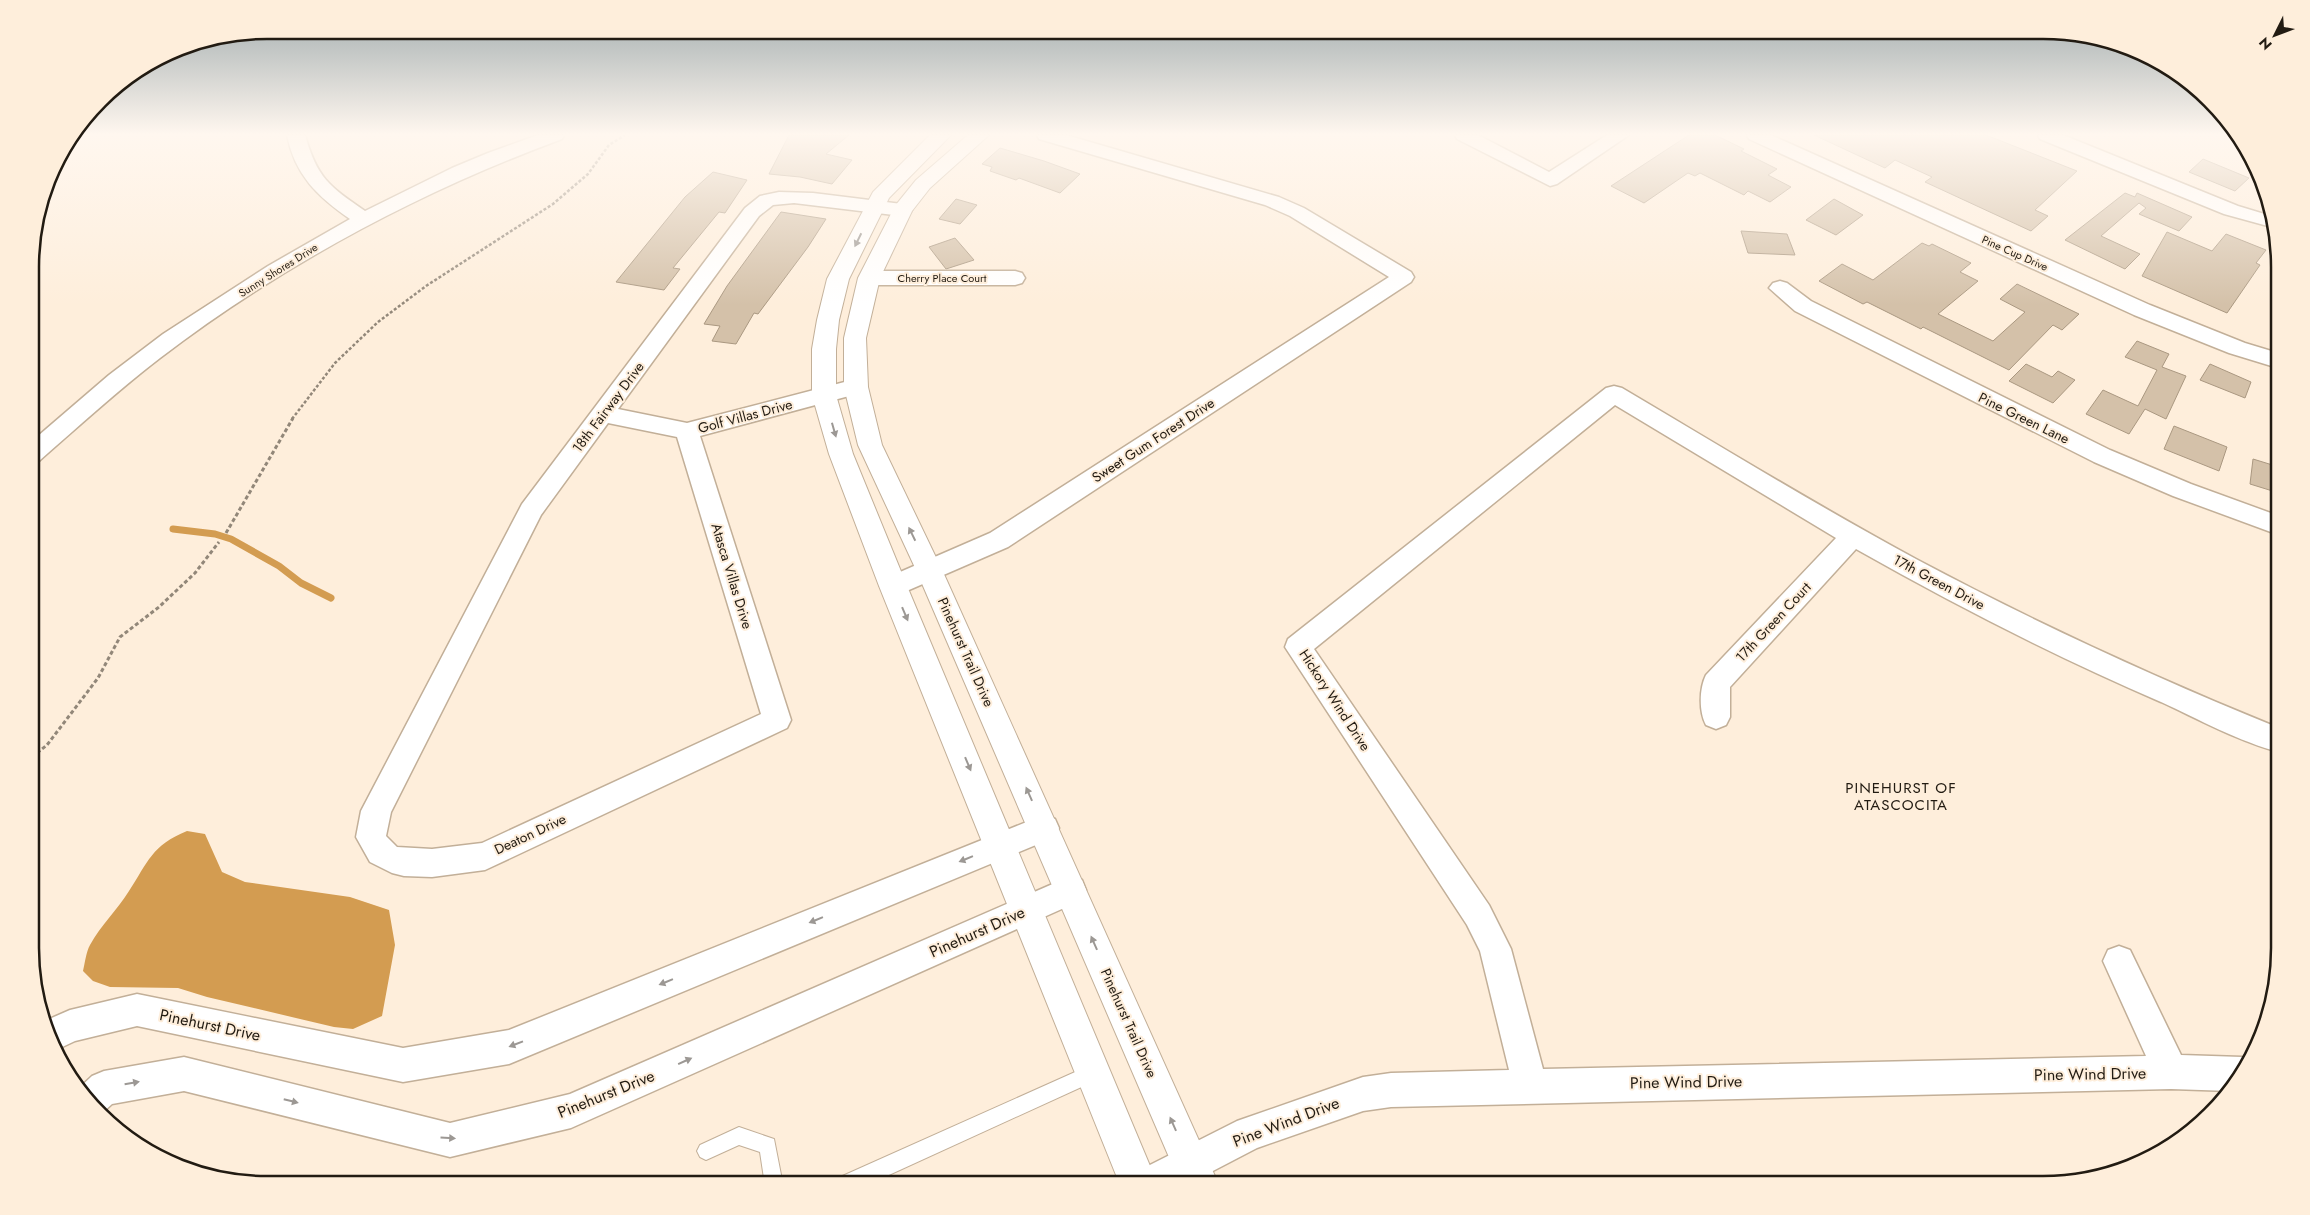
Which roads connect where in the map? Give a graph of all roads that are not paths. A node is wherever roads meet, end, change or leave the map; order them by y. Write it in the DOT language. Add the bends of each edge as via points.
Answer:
graph roads {
  1 [pos="327,192"];
  2 [pos="417,192"];
  3 [pos="884,192"];
  4 [pos="917,192"];
  5 [pos="1240,192"];
  6 [pos="1881,192"];
  7 [pos="2186,192"];
  8 [pos="874,208"];
  9 [pos="902,210"];
  10 [pos="363,218"];
  11 [pos="2267,221"];
  12 [pos="869,278"];
  13 [pos="1015,278"];
  14 [pos="1780,288"];
  15 [pos="2271,359"];
  16 [pos="856,387"];
  17 [pos="1614,394"];
  18 [pos="824,395"];
  19 [pos="603,414"];
  20 [pos="687,431"];
  21 [pos="39,448"];
  22 [pos="2271,523"];
  23 [pos="1853,536"];
  24 [pos="930,572"];
  25 [pos="893,586"];
  26 [pos="1716,717"];
  27 [pos="778,720"];
  28 [pos="2271,737"];
  29 [pos="409,749"];
  30 [pos="1044,828"];
  31 [pos="1001,844"];
  32 [pos="1071,890"];
  33 [pos="1026,910"];
  34 [pos="2119,961"];
  35 [pos="55,1034"];
  36 [pos="2171,1072"];
  37 [pos="1093,1073"];
  38 [pos="2234,1074"];
  39 [pos="1530,1086"];
  40 [pos="94,1097"];
  41 [pos="706,1152"];
  42 [pos="1195,1174"];
  43 [pos="773,1176"];
  44 [pos="865,1176"];
  45 [pos="1135,1176"];
  1 -- 10 [label="street"];
  2 -- 10 [label="street, Sunny Shores Drive"];
  3 -- 8 [label="street"];
  4 -- 9 [label="street, Pinehurst Trail Drive"];
  5 -- 24 [label="street, Sweet Gum Forest Drive" via="1297,212 1404,277 998,540"];
  6 -- 15 [label="street, Pine Cup Drive" via="2142,310"];
  7 -- 11 [label="street"];
  8 -- 9 [label="street, 18th Fairway Drive"];
  8 -- 18 [label="street, one-way" via="838,278 824,349"];
  8 -- 19 [label="street, 18th Fairway Drive" via="802,198 780,197 766,201 752,212"];
  9 -- 12 [label="street, Pinehurst Trail Drive"];
  10 -- 21 [label="street, Sunny Shores Drive" via="282,266 170,340"];
  12 -- 13 [label="street, Cherry Place Court"];
  12 -- 16 [label="street, Pinehurst Trail Drive" via="855,338"];
  14 -- 22 [label="street, Pine Green Lane" via="1803,306 2102,456"];
  16 -- 18 [label="street, Golf Villas Drive"];
  24 -- 16 [label="street, Pinehurst Trail Drive, one-way" via="870,445"];
  17 -- 23 [label="street, 17th Green Drive"];
  17 -- 39 [label="street, Hickory Wind Drive" via="1298,647 1478,915 1495,949"];
  18 -- 20 [label="street, Golf Villas Drive"];
  18 -- 25 [label="street, one-way" via="841,454"];
  19 -- 20 [label="street, Golf Villas Drive"];
  19 -- 29 [label="street, 18th Fairway Drive" via="531,510"];
  20 -- 27 [label="street, Atasca Villas Drive"];
  23 -- 26 [label="street, 17th Green Court" via="1716,683"];
  23 -- 28 [label="street, 17th Green Drive" via="2044,637"];
  24 -- 25 [label="street, Sweet Gum Forest Drive"];
  30 -- 24 [label="street, Pinehurst Trail Drive, one-way"];
  25 -- 31 [label="street, one-way"];
  27 -- 29 [label="street, Deaton Drive" via="485,856 444,862 408,863 381,854 371,837 376,811"];
  30 -- 31 [label="street, Pinehurst Drive"];
  30 -- 32 [label="street, Pinehurst Trail Drive"];
  31 -- 33 [label="street"];
  31 -- 35 [label="street, Pinehurst Drive, one-way" via="509,1047 403,1065 137,1010 70,1026"];
  32 -- 33 [label="street, Pinehurst Drive"];
  42 -- 32 [label="street, Pinehurst Trail Drive, one-way"];
  33 -- 37 [label="street"];
  40 -- 33 [label="street, Pinehurst Drive, one-way" via="104,1088 184,1074 450,1140 571,1112"];
  34 -- 36 [label="street"];
  36 -- 38 [label="street, Pine Wind Drive"];
  36 -- 39 [label="street, Pine Wind Drive"];
  37 -- 44 [label="lane"];
  37 -- 45 [label="street"];
  39 -- 42 [label="street, Pine Wind Drive" via="1391,1090 1363,1094 1249,1133"];
  41 -- 43 [label="lane" via="739,1136 768,1145"];
}
